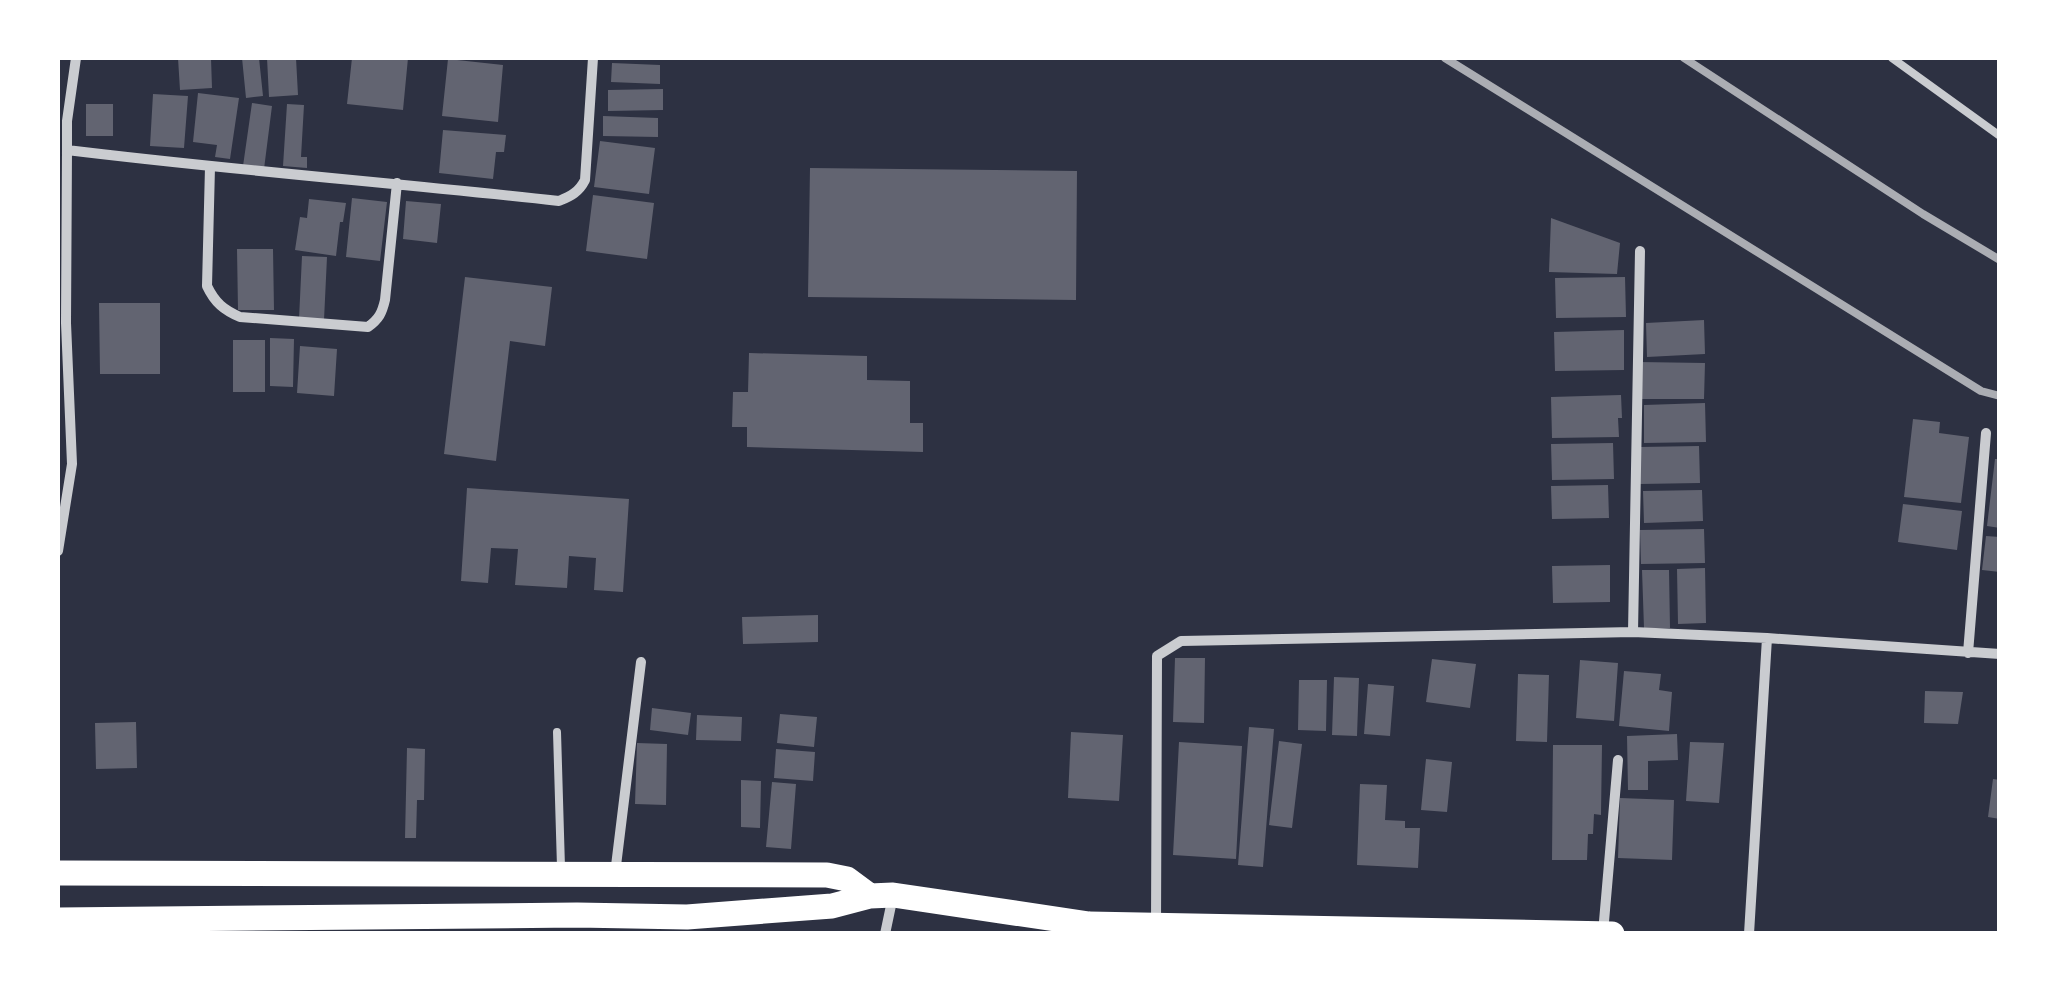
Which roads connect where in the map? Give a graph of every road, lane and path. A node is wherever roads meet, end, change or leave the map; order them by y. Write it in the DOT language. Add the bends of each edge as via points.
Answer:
graph roads {
  1 [pos="75,58"];
  2 [pos="593,58"];
  3 [pos="1892,58"];
  4 [pos="2000,136"];
  5 [pos="66,150"];
  6 [pos="210,167"];
  7 [pos="397,183"];
  8 [pos="1640,252"];
  9 [pos="63,396"];
  10 [pos="1986,433"];
  11 [pos="58,551"];
  12 [pos="1633,632"];
  13 [pos="1767,638"];
  14 [pos="1968,653"];
  15 [pos="2000,654"];
  16 [pos="641,662"];
  17 [pos="557,732"];
  18 [pos="1618,760"];
  19 [pos="58,872"];
  20 [pos="561,874"];
  21 [pos="615,874"];
  22 [pos="882,895"];
  23 [pos="58,920"];
  24 [pos="686,925"];
  25 [pos="1156,926"];
  26 [pos="1602,933"];
  27 [pos="884,934"];
  28 [pos="1612,934"];
  29 [pos="1749,934"];
  1 -- 5 [label="street"];
  2 -- 7 [label="street" via="585,180 573,195 559,201"];
  3 -- 4 [label="lane"];
  5 -- 6 [label="street"];
  5 -- 9 [label="street"];
  6 -- 7 [label="street"];
  6 -- 7 [label="street" via="207,286 213,300 240,317 368,328 385,300"];
  8 -- 12 [label="street"];
  9 -- 11 [label="street" via="72,464"];
  10 -- 14 [label="street"];
  12 -- 13 [label="street"];
  12 -- 25 [label="street" via="1175,643 1157,656"];
  13 -- 14 [label="street"];
  13 -- 29 [label="street"];
  14 -- 15 [label="street"];
  16 -- 21 [label="street"];
  17 -- 20 [label="lane"];
  18 -- 26 [label="street"];
  19 -- 20 [label="main road"];
  20 -- 21 [label="main road"];
  21 -- 22 [label="main road" via="827,875"];
  22 -- 24 [label="main road"];
  22 -- 25 [label="main road" via="1089,924"];
  22 -- 27 [label="street"];
  23 -- 24 [label="main road" via="560,915"];
  25 -- 26 [label="main road"];
  26 -- 28 [label="main road"];
}
